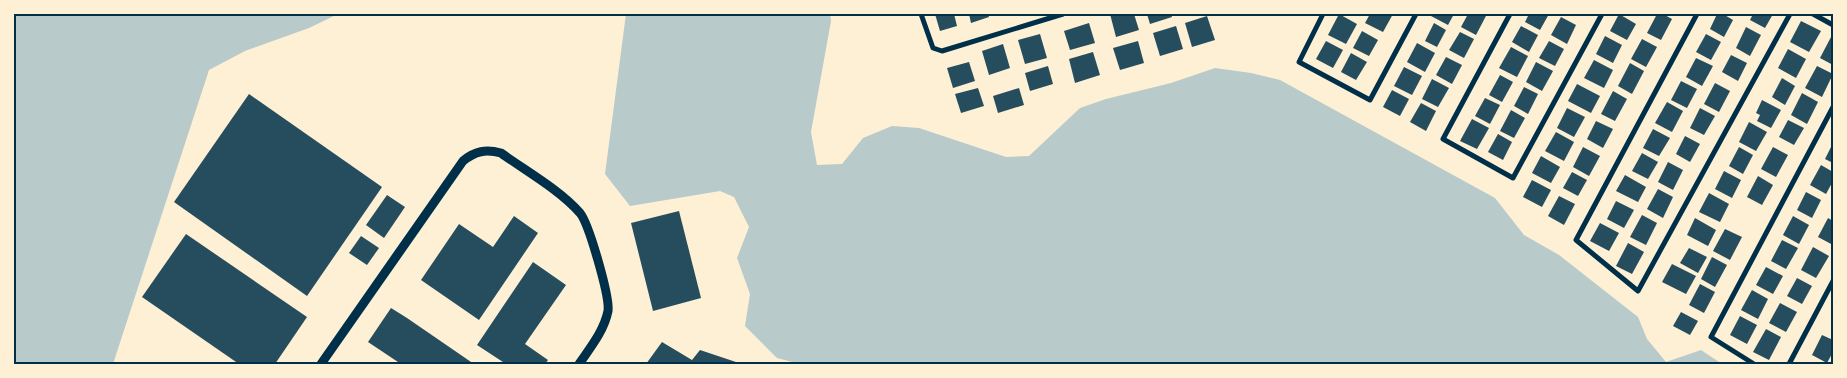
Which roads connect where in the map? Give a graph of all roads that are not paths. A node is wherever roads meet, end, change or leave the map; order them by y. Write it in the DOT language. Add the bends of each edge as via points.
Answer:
graph roads {
  1 [pos="921,14"];
  2 [pos="1063,14"];
  3 [pos="1323,14"];
  4 [pos="1416,14"];
  5 [pos="1510,14"];
  6 [pos="1602,14"];
  7 [pos="1697,14"];
  8 [pos="1790,14"];
  9 [pos="1813,14"];
  10 [pos="1833,25"];
  11 [pos="1833,107"];
  12 [pos="1833,281"];
  13 [pos="321,364"];
  14 [pos="579,364"];
  15 [pos="1754,364"];
  16 [pos="1788,364"];
  1 -- 2 [label="street" via="933,48 942,51"];
  3 -- 4 [label="street" via="1299,62 1370,100"];
  5 -- 6 [label="street" via="1442,139 1513,178"];
  7 -- 8 [label="street" via="1576,240 1638,291"];
  9 -- 10 [label="street"];
  11 -- 15 [label="street" via="1711,337"];
  12 -- 16 [label="street"];
  13 -- 14 [label="street" via="463,161 471,154 490,150 501,153 564,198 581,214 589,230 608,309 603,327"];
}
